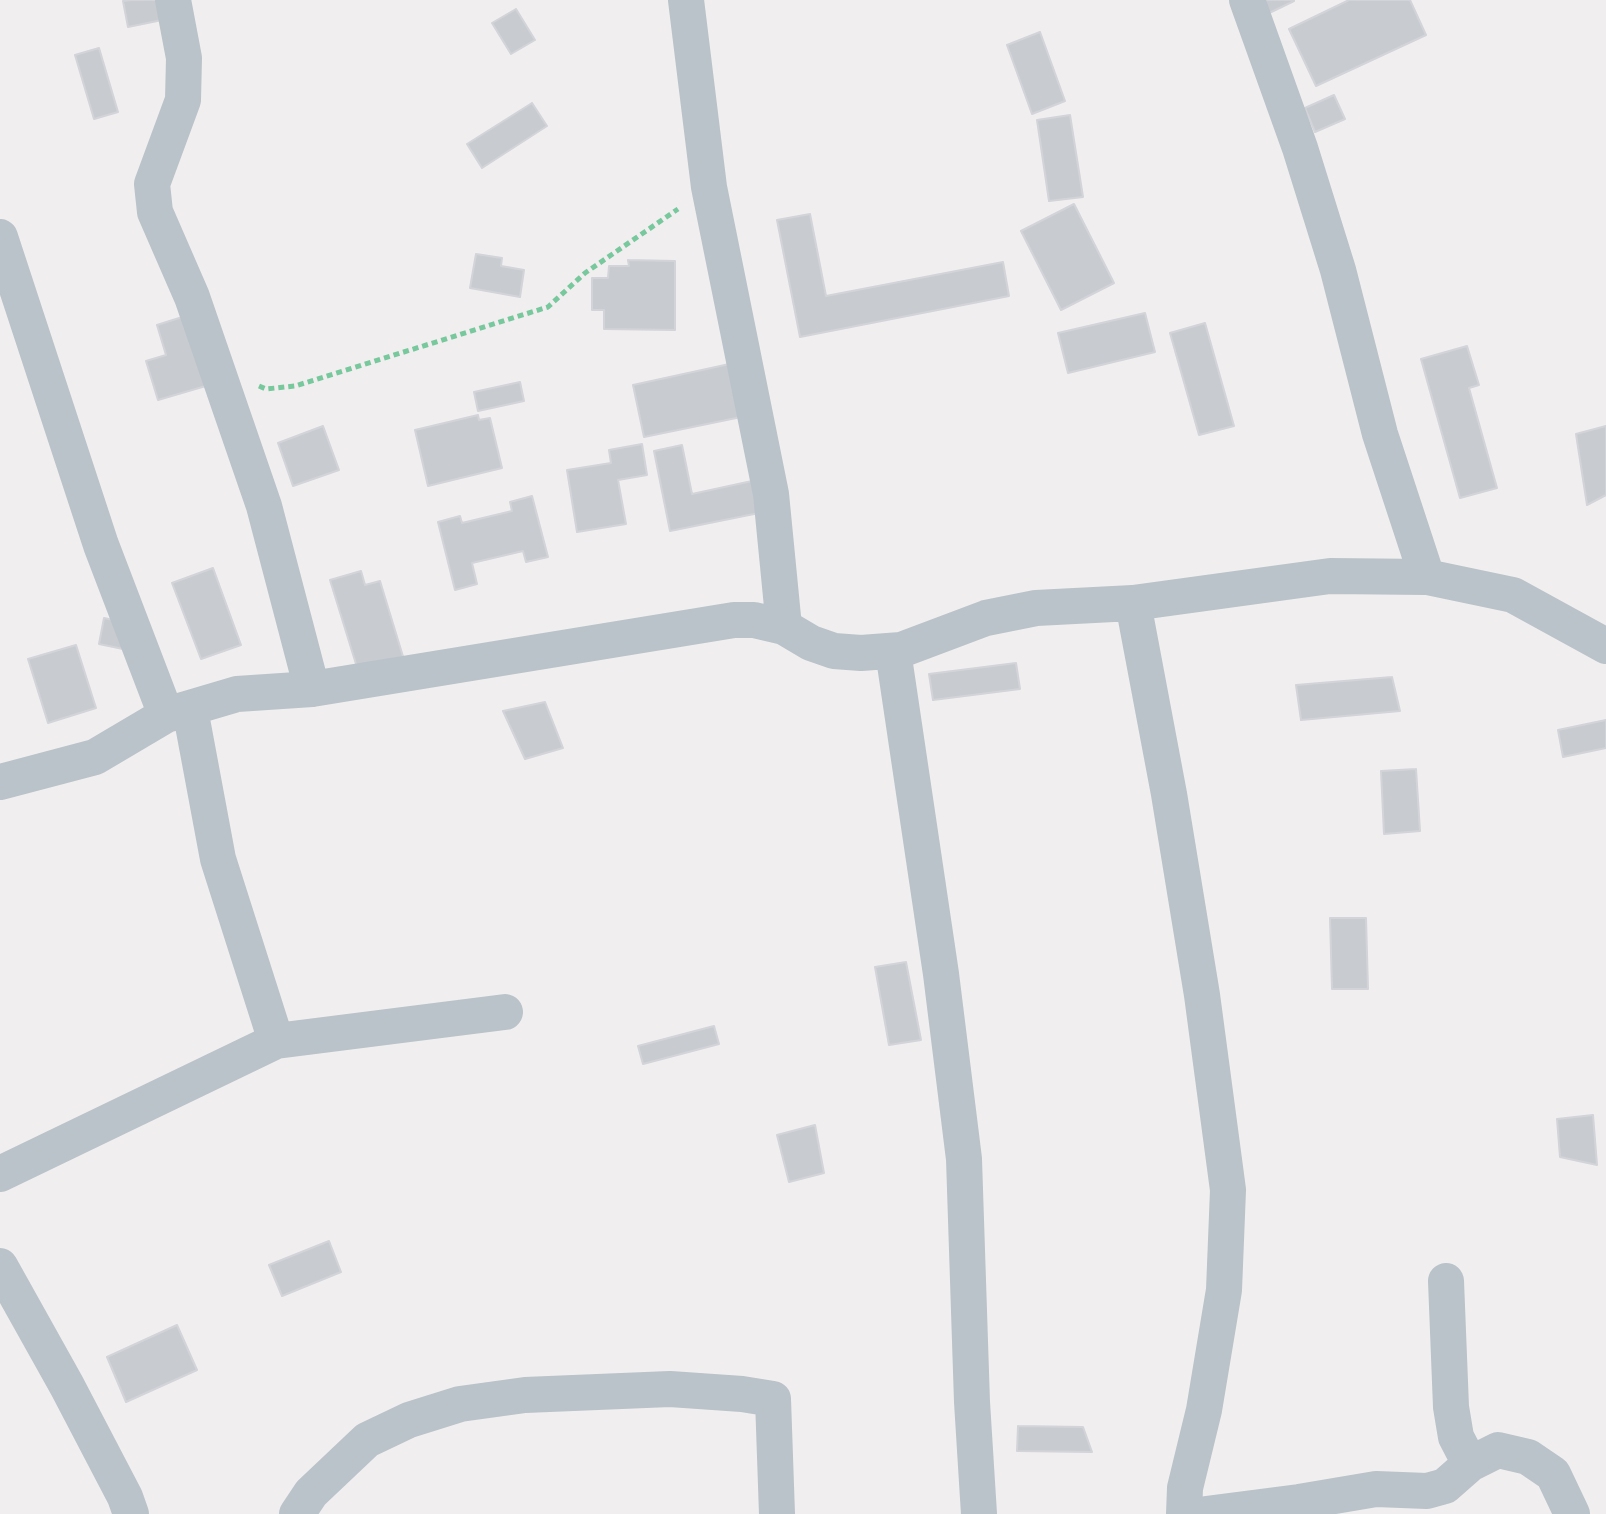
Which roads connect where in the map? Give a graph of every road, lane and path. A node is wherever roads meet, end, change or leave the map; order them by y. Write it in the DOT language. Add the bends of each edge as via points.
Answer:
graph roads {
  1 [pos="173,0"];
  2 [pos="686,0"];
  3 [pos="1247,0"];
  4 [pos="709,187"];
  5 [pos="0,237"];
  6 [pos="215,366"];
  7 [pos="1427,577"];
  8 [pos="1133,603"];
  9 [pos="784,627"];
  10 [pos="1606,646"];
  11 [pos="893,651"];
  12 [pos="312,689"];
  13 [pos="178,712"];
  14 [pos="0,782"];
  15 [pos="505,1012"];
  16 [pos="276,1041"];
  17 [pos="0,1174"];
  18 [pos="0,1266"];
  19 [pos="1446,1281"];
  20 [pos="1453,1488"];
  21 [pos="131,1514"];
  22 [pos="297,1514"];
  23 [pos="777,1514"];
  24 [pos="979,1514"];
  25 [pos="1184,1514"];
  26 [pos="1206,1514"];
  27 [pos="1572,1514"];
  1 -- 6 [label="street" via="184,58 183,100 152,184 155,212"];
  2 -- 4 [label="street"];
  3 -- 7 [label="street" via="1300,148 1380,434"];
  4 -- 6 [label="path" via="585,273 548,307 526,316 295,386 266,389"];
  4 -- 9 [label="street" via="771,494"];
  5 -- 13 [label="street" via="101,545"];
  6 -- 12 [label="street" via="264,506"];
  7 -- 8 [label="street" via="1330,576"];
  7 -- 10 [label="street" via="1513,595"];
  8 -- 11 [label="street" via="1036,608 986,618"];
  8 -- 25 [label="street" via="1191,925 1228,1190 1224,1290"];
  9 -- 11 [label="street" via="834,651"];
  9 -- 12 [label="street" via="734,620"];
  11 -- 24 [label="street" via="964,1159"];
  12 -- 13 [label="street" via="237,694"];
  13 -- 14 [label="street" via="95,757"];
  13 -- 16 [label="street"];
  15 -- 16 [label="street"];
  16 -- 17 [label="street"];
  18 -- 21 [label="street"];
  19 -- 20 [label="street" via="1456,1437"];
  20 -- 26 [label="street" via="1376,1489"];
  20 -- 27 [label="street" via="1498,1450 1528,1457 1553,1474"];
  22 -- 23 [label="street" via="311,1493 367,1440 409,1420 460,1404 525,1395 670,1389 773,1399"];
}
